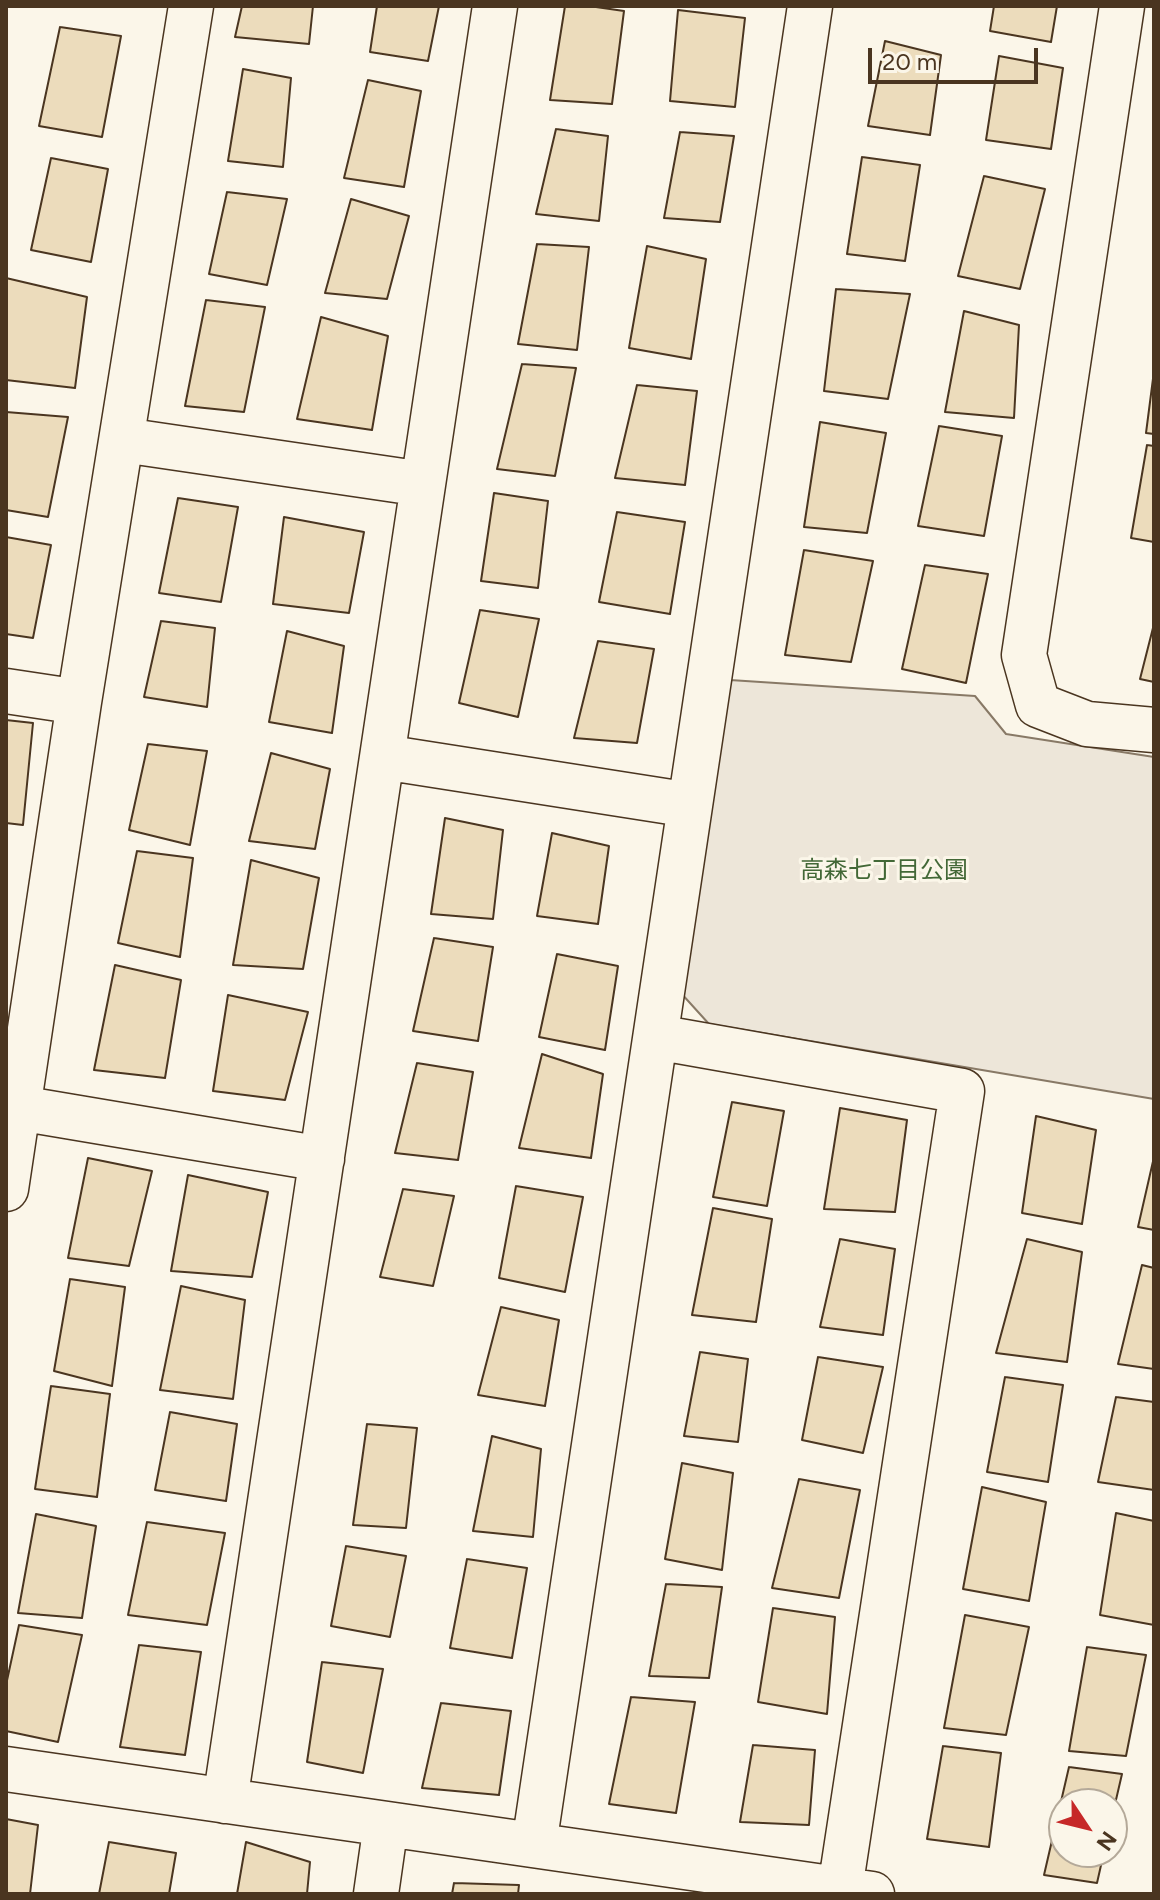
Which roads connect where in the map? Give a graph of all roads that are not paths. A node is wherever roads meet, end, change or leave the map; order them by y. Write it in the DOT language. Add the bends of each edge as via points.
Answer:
graph roads {
  1 [pos="191,6"];
  2 [pos="495,6"];
  3 [pos="810,6"];
  4 [pos="1122,6"];
  5 [pos="123,440"];
  6 [pos="423,484"];
  7 [pos="6,691"];
  8 [pos="79,702"];
  9 [pos="1154,730"];
  10 [pos="383,757"];
  11 [pos="690,805"];
  12 [pos="656,1037"];
  13 [pos="19,1108"];
  14 [pos="322,1159"];
  15 [pos="6,1189"];
  16 [pos="6,1769"];
  17 [pos="225,1801"];
  18 [pos="386,1824"];
  19 [pos="534,1845"];
  20 [pos="856,1892"];
  21 [pos="376,1894"];
  1 -- 5 [label="street"];
  2 -- 6 [label="street"];
  3 -- 11 [label="street"];
  4 -- 9 [label="street" via="1024,655 1038,705 1087,724"];
  5 -- 6 [label="street"];
  5 -- 8 [label="street"];
  6 -- 10 [label="street"];
  7 -- 8 [label="street"];
  8 -- 13 [label="street"];
  10 -- 11 [label="street"];
  10 -- 14 [label="street"];
  11 -- 12 [label="street"];
  12 -- 19 [label="street"];
  12 -- 20 [label="street" via="962,1091"];
  13 -- 14 [label="street"];
  13 -- 15 [label="street"];
  14 -- 17 [label="street"];
  16 -- 17 [label="street"];
  17 -- 18 [label="street"];
  18 -- 19 [label="street"];
  18 -- 21 [label="street"];
  19 -- 20 [label="street"];
}
